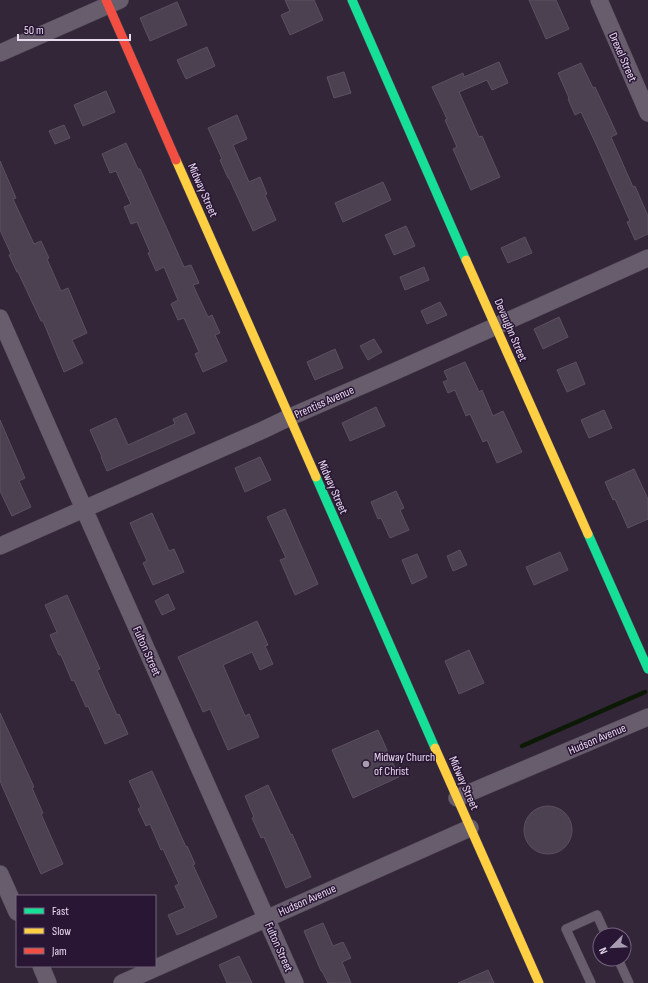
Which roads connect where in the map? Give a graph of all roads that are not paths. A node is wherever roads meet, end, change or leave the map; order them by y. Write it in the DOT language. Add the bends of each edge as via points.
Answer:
graph roads {
  1 [pos="352,0"];
  2 [pos="599,0"];
  3 [pos="111,2"];
  4 [pos="0,54"];
  5 [pos="648,113"];
  6 [pos="648,258"];
  7 [pos="0,318"];
  8 [pos="495,326"];
  9 [pos="290,417"];
  10 [pos="84,510"];
  11 [pos="0,546"];
  12 [pos="648,669"];
  13 [pos="648,717"];
  14 [pos="457,798"];
  15 [pos="470,828"];
  16 [pos="0,874"];
  17 [pos="16,910"];
  18 [pos="266,919"];
  19 [pos="602,927"];
  20 [pos="41,967"];
  21 [pos="622,967"];
  22 [pos="48,983"];
  23 [pos="122,983"];
  24 [pos="295,983"];
  25 [pos="539,983"];
  26 [pos="591,983"];
  27 [pos="629,983"];
  1 -- 8 [label="street, Devaughn Street"];
  2 -- 5 [label="street, Drexel Street"];
  3 -- 4 [label="street"];
  3 -- 9 [label="street, Midway Street"];
  6 -- 8 [label="street, Prentiss Avenue"];
  7 -- 10 [label="street, Fulton Street"];
  8 -- 9 [label="street, Prentiss Avenue"];
  8 -- 12 [label="street, Devaughn Street"];
  9 -- 10 [label="street, Prentiss Avenue"];
  9 -- 14 [label="street, Midway Street"];
  10 -- 11 [label="street, Prentiss Avenue"];
  10 -- 18 [label="street, Fulton Street"];
  13 -- 14 [label="street, Hudson Avenue"];
  14 -- 15 [label="street, Midway Street"];
  15 -- 18 [label="street, Hudson Avenue"];
  15 -- 25 [label="street, Midway Street"];
  16 -- 17 [label="street"];
  18 -- 23 [label="street, Hudson Avenue"];
  18 -- 24 [label="street, Fulton Street"];
  19 -- 26 [label="lane" via="597,915 566,930"];
  20 -- 22 [label="street"];
  21 -- 27 [label="lane"];
}
